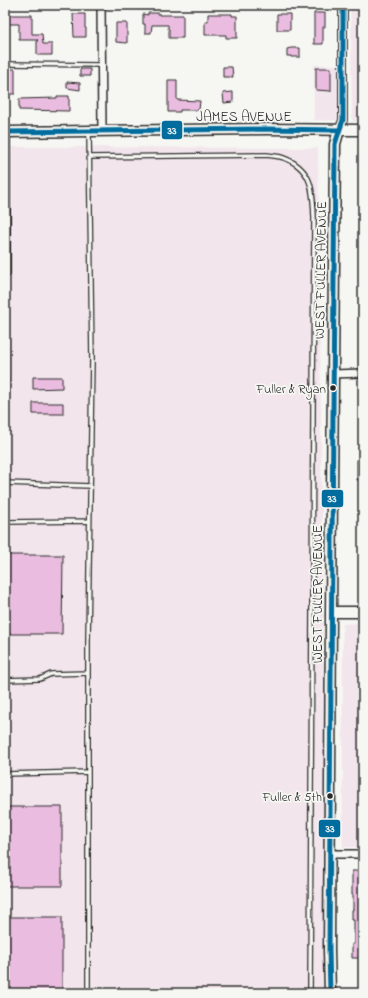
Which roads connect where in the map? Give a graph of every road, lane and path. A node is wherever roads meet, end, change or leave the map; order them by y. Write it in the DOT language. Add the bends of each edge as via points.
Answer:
graph roads {
  1 [pos="101,5"];
  2 [pos="343,5"];
  3 [pos="5,64"];
  4 [pos="102,64"];
  5 [pos="339,130"];
  6 [pos="363,130"];
  7 [pos="89,131"];
  8 [pos="102,131"];
  9 [pos="6,132"];
  10 [pos="89,157"];
  11 [pos="6,186"];
  12 [pos="5,274"];
  13 [pos="5,298"];
  14 [pos="363,373"];
  15 [pos="333,374"];
  16 [pos="5,413"];
  17 [pos="5,483"];
  18 [pos="90,486"];
  19 [pos="89,521"];
  20 [pos="5,522"];
  21 [pos="331,612"];
  22 [pos="363,612"];
  23 [pos="88,673"];
  24 [pos="5,680"];
  25 [pos="88,772"];
  26 [pos="5,774"];
  27 [pos="330,854"];
  28 [pos="363,854"];
  29 [pos="88,993"];
  30 [pos="310,993"];
  31 [pos="330,993"];
  1 -- 4 [label="street"];
  2 -- 5 [label="street, WEST FULLER AVENUE" via="343,120"];
  3 -- 4 [label="lane"];
  4 -- 8 [label="street"];
  5 -- 6 [label="street, JAMES AVENUE"];
  5 -- 8 [label="street, JAMES AVENUE"];
  5 -- 15 [label="street, WEST FULLER AVENUE" via="335,144"];
  7 -- 8 [label="street, JAMES AVENUE"];
  7 -- 9 [label="street, JAMES AVENUE"];
  7 -- 10 [label="lane"];
  9 -- 11 [label="lane"];
  10 -- 18 [label="lane" via="92,359"];
  10 -- 30 [label="lane" via="266,155 283,158 298,165 307,176 313,197"];
  11 -- 12 [label="lane" via="8,274"];
  13 -- 16 [label="lane"];
  14 -- 15 [label="street"];
  15 -- 21 [label="street, WEST FULLER AVENUE"];
  17 -- 18 [label="lane"];
  18 -- 19 [label="lane"];
  19 -- 20 [label="lane"];
  19 -- 23 [label="lane"];
  21 -- 22 [label="street"];
  21 -- 27 [label="street, WEST FULLER AVENUE"];
  23 -- 24 [label="lane" via="51,674 40,678"];
  23 -- 25 [label="lane"];
  25 -- 26 [label="lane"];
  25 -- 29 [label="lane"];
  27 -- 28 [label="street"];
  27 -- 31 [label="street, WEST FULLER AVENUE"];
}
